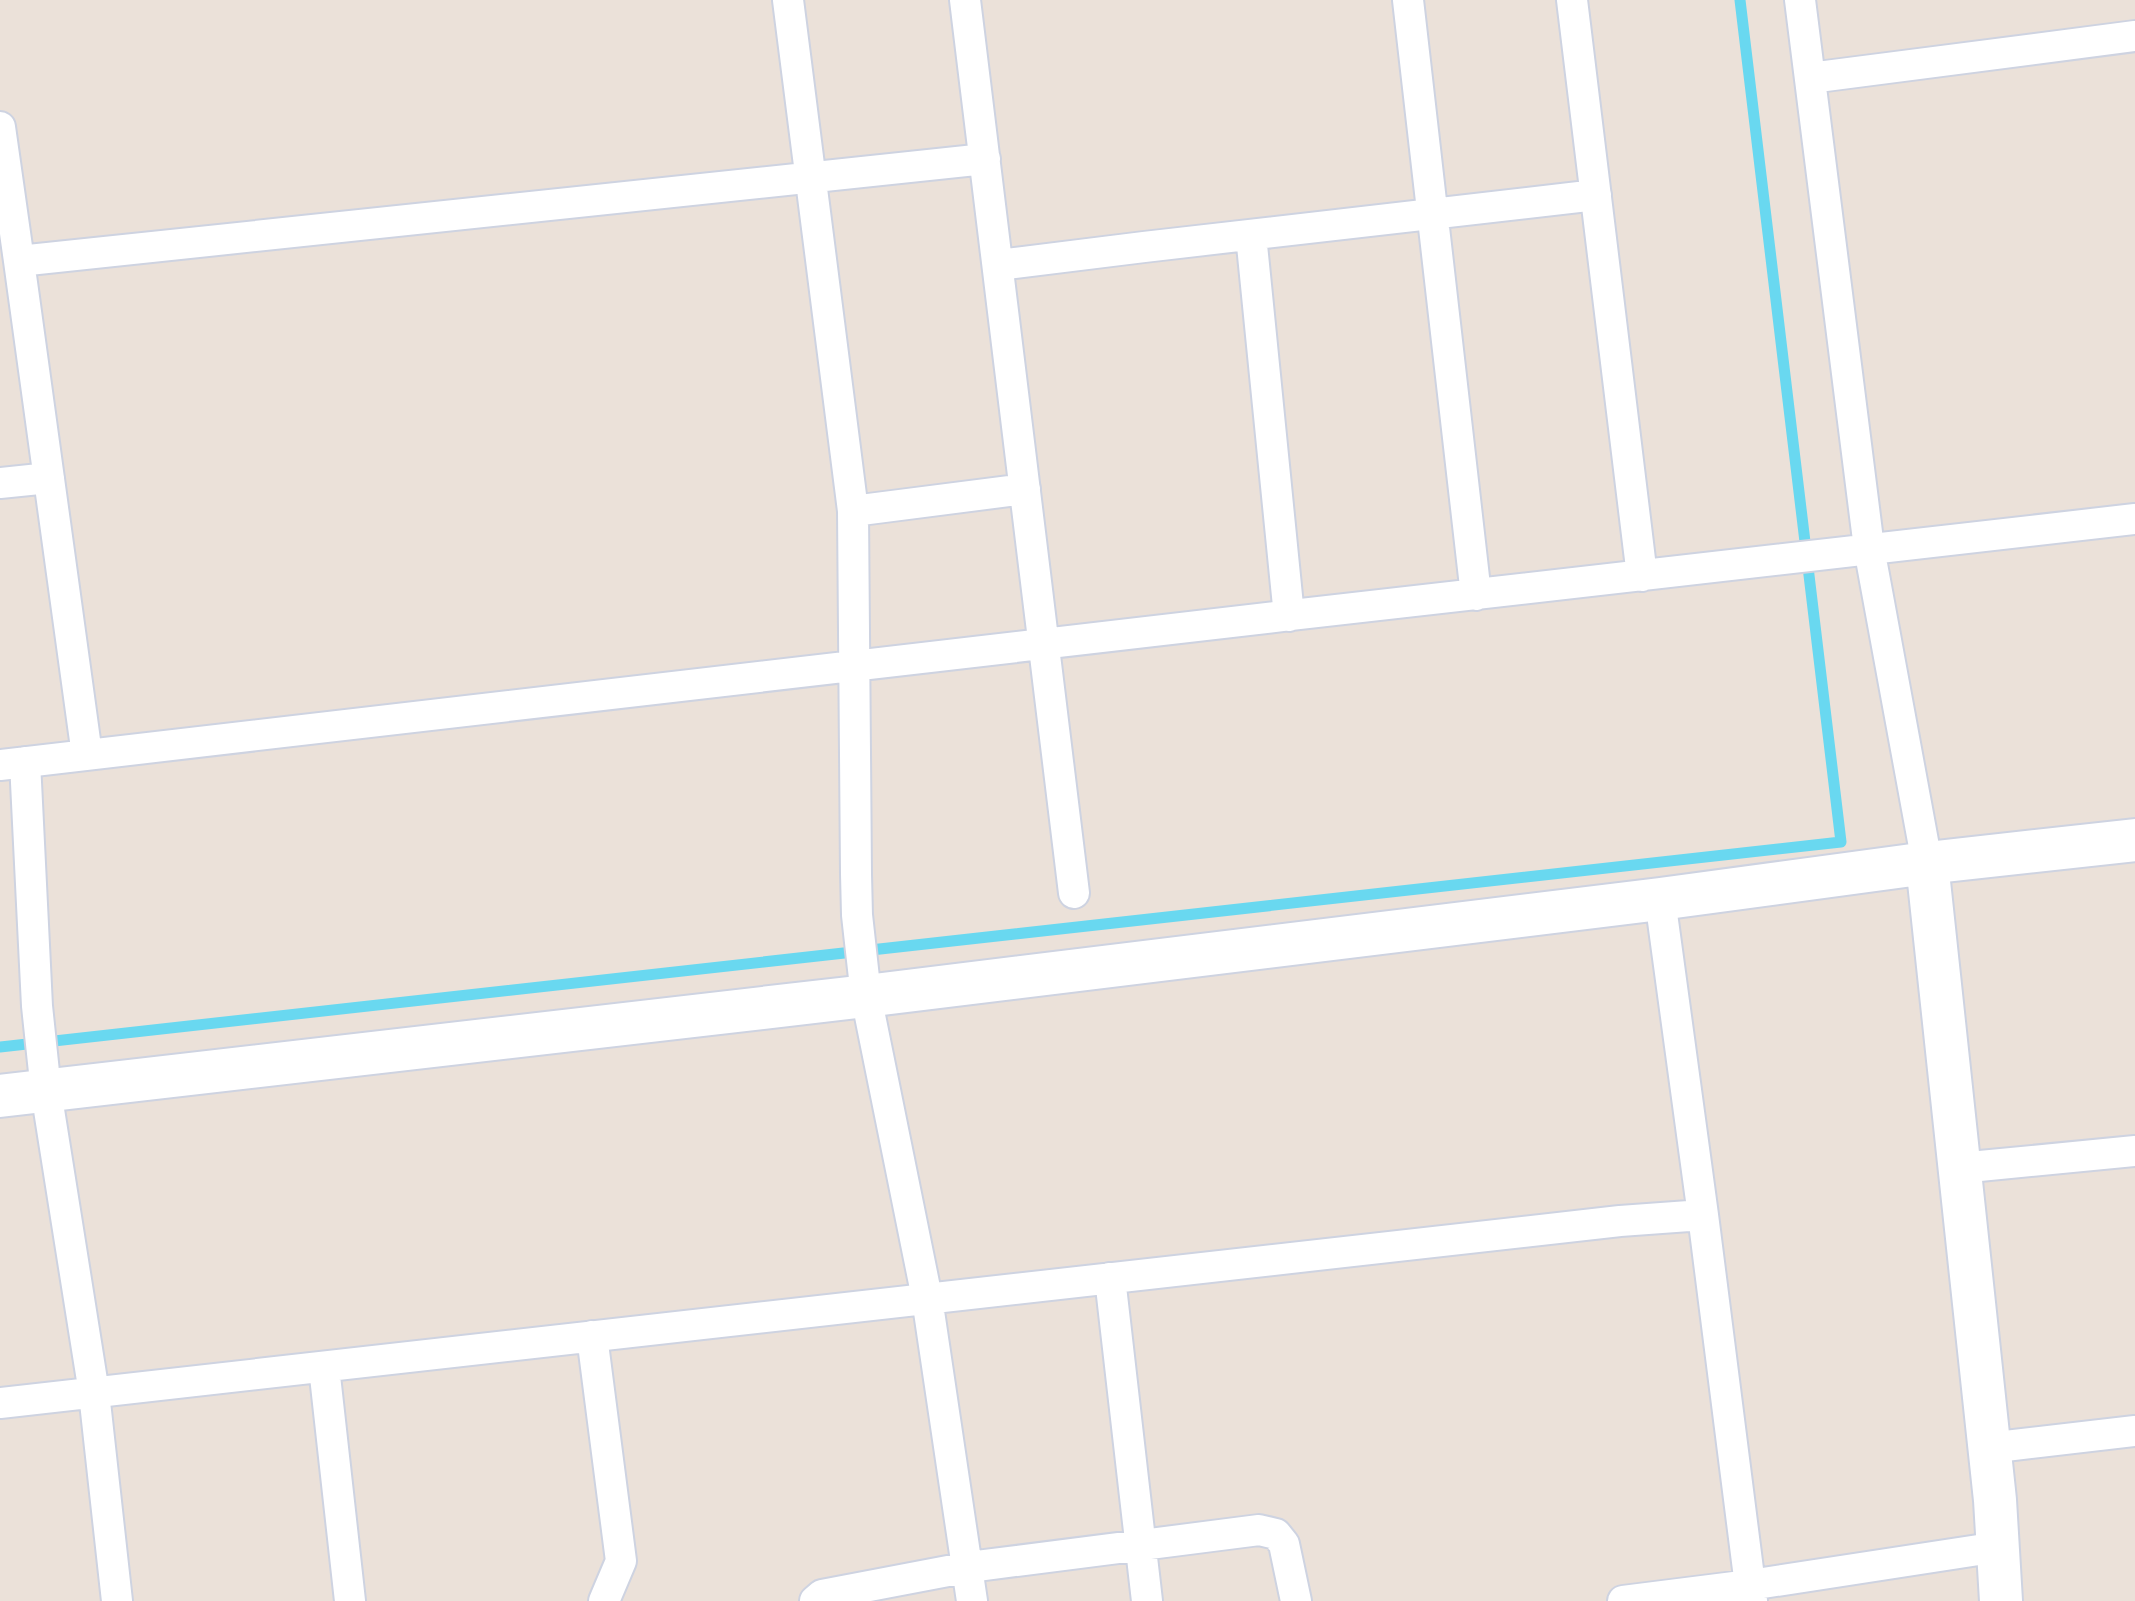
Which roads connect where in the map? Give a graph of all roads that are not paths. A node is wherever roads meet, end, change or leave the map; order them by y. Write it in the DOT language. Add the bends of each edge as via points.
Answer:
graph roads {
  1 [pos="788,0"];
  2 [pos="965,0"];
  3 [pos="1408,0"];
  4 [pos="1572,0"];
  5 [pos="1800,0"];
  6 [pos="2135,36"];
  7 [pos="1810,78"];
  8 [pos="0,127"];
  9 [pos="985,159"];
  10 [pos="811,177"];
  11 [pos="1596,195"];
  12 [pos="1432,214"];
  13 [pos="1251,235"];
  14 [pos="19,261"];
  15 [pos="998,265"];
  16 [pos="49,478"];
  17 [pos="0,483"];
  18 [pos="1025,489"];
  19 [pos="853,511"];
  20 [pos="2135,519"];
  21 [pos="1869,548"];
  22 [pos="1642,576"];
  23 [pos="1476,595"];
  24 [pos="1289,616"];
  25 [pos="1043,644"];
  26 [pos="854,664"];
  27 [pos="87,755"];
  28 [pos="13,763"];
  29 [pos="2135,840"];
  30 [pos="1927,863"];
  31 [pos="1074,893"];
  32 [pos="1660,899"];
  33 [pos="866,996"];
  34 [pos="46,1091"];
  35 [pos="0,1096"];
  36 [pos="2135,1151"];
  37 [pos="1959,1168"];
  38 [pos="1703,1215"];
  39 [pos="1110,1278"];
  40 [pos="927,1298"];
  41 [pos="592,1336"];
  42 [pos="324,1367"];
  43 [pos="94,1393"];
  44 [pos="0,1403"];
  45 [pos="2135,1431"];
  46 [pos="1988,1448"];
  47 [pos="1141,1545"];
  48 [pos="1998,1547"];
  49 [pos="969,1567"];
  50 [pos="1751,1593"];
  51 [pos="117,1601"];
  52 [pos="350,1601"];
  53 [pos="604,1601"];
  54 [pos="815,1601"];
  55 [pos="972,1601"];
  56 [pos="1147,1601"];
  57 [pos="1296,1601"];
  58 [pos="1623,1601"];
  59 [pos="2001,1601"];
  1 -- 10 [label="street"];
  2 -- 9 [label="street"];
  3 -- 12 [label="street"];
  4 -- 11 [label="street"];
  5 -- 7 [label="street"];
  6 -- 7 [label="street"];
  7 -- 21 [label="street"];
  8 -- 14 [label="street"];
  9 -- 10 [label="street"];
  9 -- 15 [label="street"];
  10 -- 14 [label="street"];
  10 -- 19 [label="street"];
  11 -- 12 [label="street"];
  11 -- 22 [label="street"];
  12 -- 13 [label="street"];
  12 -- 23 [label="street"];
  13 -- 15 [label="street"];
  13 -- 24 [label="street"];
  14 -- 16 [label="street"];
  15 -- 18 [label="street"];
  16 -- 17 [label="street"];
  16 -- 27 [label="street"];
  18 -- 19 [label="street"];
  18 -- 25 [label="street"];
  19 -- 26 [label="street"];
  20 -- 21 [label="street"];
  21 -- 22 [label="street"];
  21 -- 30 [label="street"];
  22 -- 23 [label="street"];
  23 -- 24 [label="street"];
  24 -- 25 [label="street"];
  25 -- 26 [label="street"];
  25 -- 31 [label="street"];
  26 -- 27 [label="street"];
  26 -- 33 [label="street" via="857,915"];
  27 -- 28 [label="street"];
  28 -- 34 [label="street"];
  29 -- 30 [label="street"];
  30 -- 32 [label="street"];
  30 -- 37 [label="street"];
  32 -- 33 [label="street"];
  32 -- 38 [label="street"];
  33 -- 34 [label="street"];
  33 -- 40 [label="street"];
  34 -- 35 [label="street"];
  34 -- 43 [label="street"];
  36 -- 37 [label="street"];
  37 -- 46 [label="street"];
  38 -- 39 [label="street"];
  38 -- 50 [label="street"];
  39 -- 40 [label="street"];
  39 -- 47 [label="street"];
  40 -- 41 [label="street"];
  40 -- 49 [label="street"];
  41 -- 42 [label="street"];
  41 -- 53 [label="street" via="621,1561"];
  42 -- 43 [label="street"];
  42 -- 52 [label="street"];
  43 -- 44 [label="street"];
  43 -- 51 [label="street"];
  45 -- 46 [label="street"];
  46 -- 48 [label="street"];
  47 -- 49 [label="street"];
  47 -- 56 [label="street"];
  47 -- 57 [label="street" via="1259,1530 1276,1534 1284,1544"];
  48 -- 50 [label="street"];
  48 -- 59 [label="street"];
  49 -- 54 [label="street" via="822,1595"];
  49 -- 55 [label="street"];
  50 -- 58 [label="street"];
}
